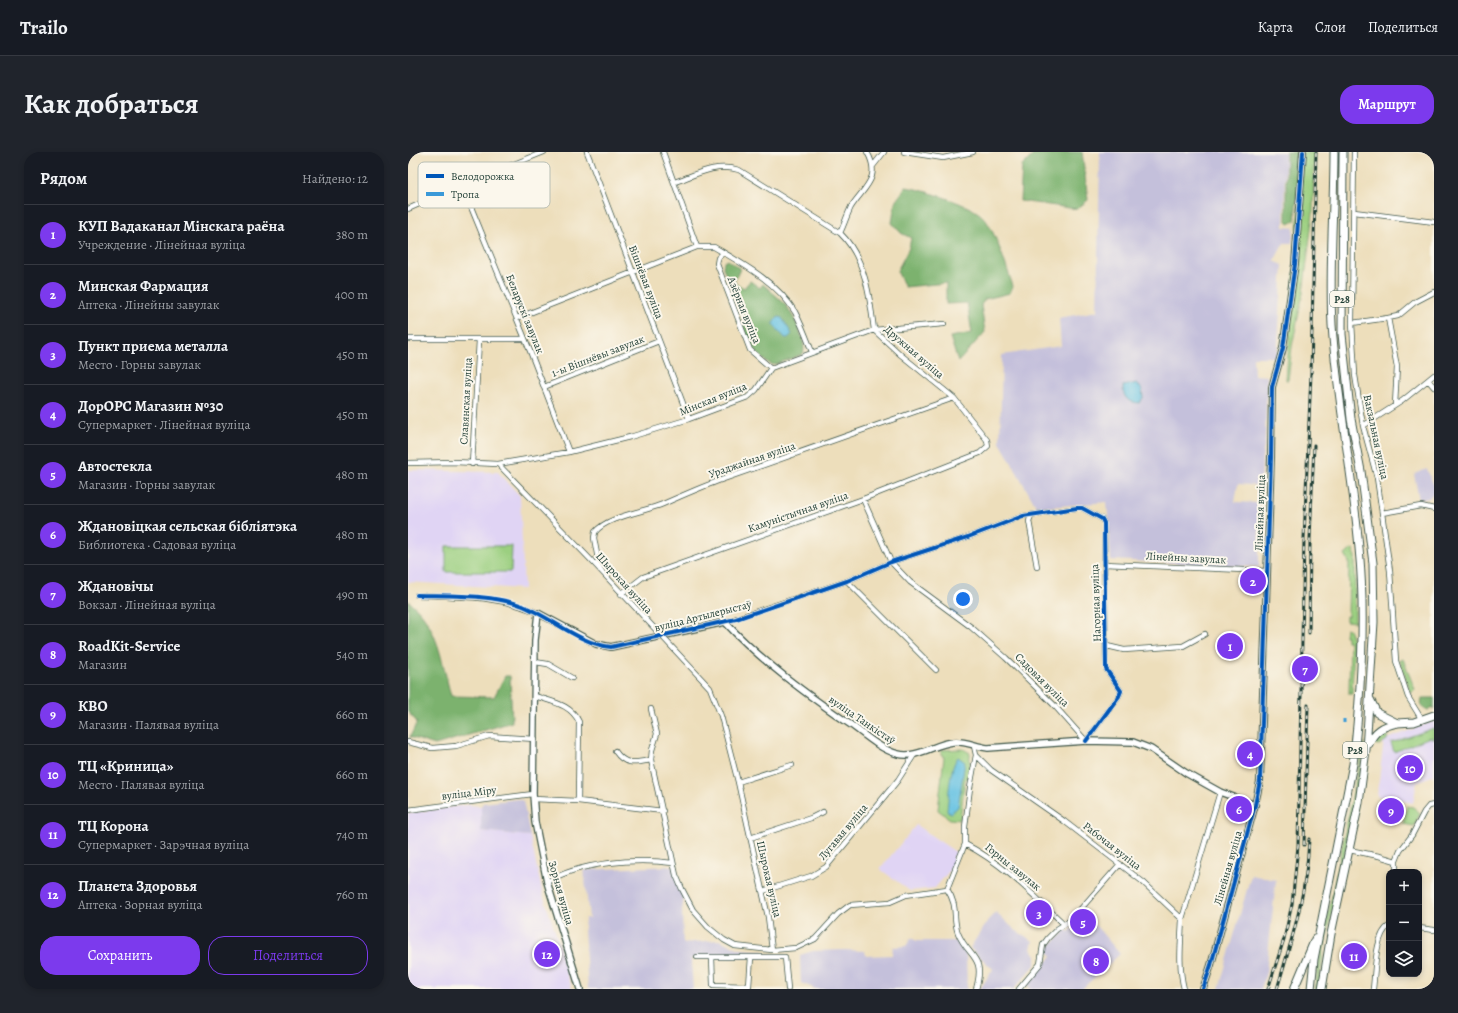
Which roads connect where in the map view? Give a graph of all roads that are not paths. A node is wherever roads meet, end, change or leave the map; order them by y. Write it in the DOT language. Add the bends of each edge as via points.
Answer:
graph roads {
  1 [pos="544,152"];
  2 [pos="587,152"];
  3 [pos="663,152"];
  4 [pos="867,152"];
  5 [pos="884,152"];
  6 [pos="904,152"];
  7 [pos="973,152"];
  8 [pos="1303,152"];
  9 [pos="1334,152"];
  10 [pos="1343,152"];
  11 [pos="1354,152"];
  12 [pos="519,162"];
  13 [pos="873,166"];
  14 [pos="675,182"];
  15 [pos="418,205"];
  16 [pos="472,208"];
  17 [pos="408,209"];
  18 [pos="1354,212"];
  19 [pos="1434,222"];
  20 [pos="840,233"];
  21 [pos="697,247"];
  22 [pos="724,253"];
  23 [pos="633,273"];
  24 [pos="1434,292"];
  25 [pos="517,318"];
  26 [pos="1388,318"];
  27 [pos="1352,323"];
  28 [pos="944,324"];
  29 [pos="874,330"];
  30 [pos="408,339"];
  31 [pos="525,339"];
  32 [pos="479,340"];
  33 [pos="659,341"];
  34 [pos="812,352"];
  35 [pos="771,368"];
  36 [pos="1434,375"];
  37 [pos="1428,380"];
  38 [pos="544,387"];
  39 [pos="1434,387"];
  40 [pos="954,398"];
  41 [pos="1395,405"];
  42 [pos="689,419"];
  43 [pos="1363,426"];
  44 [pos="984,451"];
  45 [pos="569,452"];
  46 [pos="408,463"];
  47 [pos="472,464"];
  48 [pos="498,464"];
  49 [pos="862,499"];
  50 [pos="1434,509"];
  51 [pos="1382,513"];
  52 [pos="1034,515"];
  53 [pos="891,562"];
  54 [pos="1104,564"];
  55 [pos="1037,567"];
  56 [pos="600,570"];
  57 [pos="1267,571"];
  58 [pos="847,581"];
  59 [pos="621,594"];
  60 [pos="417,595"];
  61 [pos="538,613"];
  62 [pos="725,622"];
  63 [pos="1205,634"];
  64 [pos="661,636"];
  65 [pos="1107,646"];
  66 [pos="535,662"];
  67 [pos="936,670"];
  68 [pos="572,678"];
  69 [pos="536,696"];
  70 [pos="1370,699"];
  71 [pos="651,709"];
  72 [pos="1434,715"];
  73 [pos="1422,720"];
  74 [pos="1397,723"];
  75 [pos="535,739"];
  76 [pos="1086,741"];
  77 [pos="408,742"];
  78 [pos="974,746"];
  79 [pos="1366,750"];
  80 [pos="615,751"];
  81 [pos="914,755"];
  82 [pos="976,755"];
  83 [pos="651,760"];
  84 [pos="792,765"];
  85 [pos="738,782"];
  86 [pos="1220,792"];
  87 [pos="533,797"];
  88 [pos="578,801"];
  89 [pos="1255,805"];
  90 [pos="1434,805"];
  91 [pos="408,810"];
  92 [pos="663,811"];
  93 [pos="823,812"];
  94 [pos="750,838"];
  95 [pos="965,844"];
  96 [pos="1349,850"];
  97 [pos="1396,861"];
  98 [pos="673,862"];
  99 [pos="1120,864"];
  100 [pos="1396,869"];
  101 [pos="547,882"];
  102 [pos="947,889"];
  103 [pos="763,891"];
  104 [pos="1182,919"];
  105 [pos="1064,924"];
  106 [pos="1321,924"];
  107 [pos="1386,928"];
  108 [pos="1422,928"];
  109 [pos="1434,930"];
  110 [pos="772,950"];
  111 [pos="697,957"];
  112 [pos="712,957"];
  113 [pos="751,957"];
  114 [pos="749,988"];
  115 [pos="580,989"];
  116 [pos="788,989"];
  117 [pos="976,989"];
  118 [pos="1019,989"];
  119 [pos="1184,989"];
  120 [pos="1203,989"];
  121 [pos="1294,989"];
  122 [pos="1311,989"];
  123 [pos="1322,989"];
  124 [pos="1373,989"];
  1 -- 12 [label="street"];
  2 -- 23 [label="street, Вішнёвая вуліца"];
  3 -- 14 [label="street"];
  4 -- 13 [label="street"];
  5 -- 13 [label="street"];
  6 -- 7 [label="street" via="943,158"];
  8 -- 57 [label="street, Лінейная вуліца" via="1295,264 1283,348 1272,387"];
  9 -- 106 [label="main road, Р28" via="1332,324 1359,543 1362,604 1353,764"];
  10 -- 70 [label="main road, Р28" via="1342,334 1351,419 1373,563 1374,622"];
  11 -- 18 [label="street, Вакзальная вуліца"];
  13 -- 20 [label="street" via="870,183 851,207"];
  14 -- 20 [label="street, Дружная вуліца" via="711,169 723,167 740,170"];
  14 -- 21 [label="street"];
  15 -- 17 [label="street"];
  16 -- 25 [label="street, Беларускі завулак"];
  18 -- 19 [label="street"];
  18 -- 27 [label="street, Вакзальная вуліца"];
  20 -- 29 [label="street, Дружная вуліца" via="849,242 859,261 872,311"];
  21 -- 22 [label="street, Азёрная вуліца" via="714,247"];
  21 -- 23 [label="street, Азёрная вуліца"];
  22 -- 34 [label="street, Азёрная вуліца" via="765,280 787,300 796,314"];
  22 -- 35 [label="street, Азёрная вуліца" via="718,258 717,264 750,350"];
  23 -- 25 [label="street, Азёрная вуліца"];
  23 -- 33 [label="street, Вішнёвая вуліца"];
  24 -- 26 [label="street" via="1414,302 1398,316"];
  25 -- 31 [label="street, Беларускі завулак"];
  26 -- 27 [label="street"];
  26 -- 41 [label="street" via="1397,367"];
  27 -- 43 [label="street, Вакзальная вуліца" via="1355,375"];
  28 -- 29 [label="street"];
  29 -- 34 [label="street"];
  29 -- 40 [label="street, Дружная вуліца"];
  30 -- 32 [label="street"];
  31 -- 32 [label="street"];
  31 -- 38 [label="street, Беларускі завулак"];
  32 -- 47 [label="street, Славянская вуліца"];
  33 -- 38 [label="street, 1-ы Вішнёвы завулак"];
  33 -- 42 [label="street, Вішнёвая вуліца"];
  34 -- 35 [label="street"];
  35 -- 42 [label="street, Мінская вуліца" via="748,397"];
  36 -- 37 [label="street"];
  37 -- 39 [label="street"];
  37 -- 41 [label="street"];
  38 -- 45 [label="street, Беларускі завулак"];
  40 -- 44 [label="street, Дружная вуліца" via="987,440 988,446"];
  40 -- 56 [label="street, Ураджайная вуліца" via="606,523 595,532 594,538"];
  41 -- 43 [label="street"];
  42 -- 45 [label="street, Мінская вуліца"];
  43 -- 51 [label="street, Вакзальная вуліца"];
  44 -- 49 [label="street, Камуністычная вуліца"];
  45 -- 48 [label="street, Мінская вуліца"];
  46 -- 47 [label="street"];
  47 -- 48 [label="street"];
  48 -- 56 [label="street, Шырокая вуліца"];
  49 -- 53 [label="street, Садовая вуліца"];
  49 -- 59 [label="street, Камуністычная вуліца" via="643,577"];
  50 -- 51 [label="street" via="1421,506"];
  51 -- 73 [label="street, Вакзальная вуліца" via="1390,571 1396,661 1408,697"];
  52 -- 53 [label="street, вуліца Артылерыстаў" via="1013,519 968,537"];
  52 -- 54 [label="street, Нагорная вуліца" via="1082,508 1102,519 1105,532"];
  52 -- 55 [label="street" via="1029,521"];
  53 -- 58 [label="street, вуліца Артылерыстаў"];
  53 -- 76 [label="street, Садовая вуліца" via="910,582 971,627 1006,658"];
  54 -- 57 [label="street, Лінейны завулак"];
  54 -- 65 [label="street, Нагорная вуліца"];
  56 -- 59 [label="street, Шырокая вуліца"];
  57 -- 89 [label="street, Лінейная вуліца" via="1262,746 1260,781"];
  58 -- 62 [label="street, вуліца Артылерыстаў"];
  58 -- 67 [label="street"];
  59 -- 64 [label="street, Шырокая вуліца"];
  60 -- 61 [label="street, вуліца Артылерыстаў" via="500,600"];
  61 -- 64 [label="street, вуліца Артылерыстаў" via="603,646 612,647"];
  61 -- 66 [label="street, Зорная вуліца"];
  62 -- 64 [label="street, вуліца Артылерыстаў"];
  62 -- 81 [label="street, вуліца Танкістаў" via="811,697 872,740 897,754"];
  63 -- 65 [label="street" via="1183,646 1124,650"];
  64 -- 85 [label="street, Шырокая вуліца" via="710,688 721,716"];
  65 -- 76 [label="street, Нагорная вуліца" via="1106,669 1121,692"];
  66 -- 68 [label="street" via="548,664"];
  66 -- 69 [label="street, Зорная вуліца"];
  69 -- 75 [label="street, Зорная вуліца"];
  69 -- 88 [label="street" via="567,707 575,713 578,722"];
  70 -- 74 [label="main road" via="1377,713"];
  70 -- 79 [label="main road, Р28"];
  71 -- 83 [label="street" via="657,734"];
  72 -- 73 [label="main road"];
  73 -- 74 [label="main road"];
  74 -- 79 [label="main road" via="1386,725 1376,732"];
  75 -- 77 [label="street" via="489,736 456,746 432,748"];
  75 -- 87 [label="street, Зорная вуліца"];
  76 -- 78 [label="street" via="988,748"];
  76 -- 86 [label="street" via="1133,742 1142,745"];
  78 -- 81 [label="street" via="951,742"];
  78 -- 82 [label="street"];
  79 -- 96 [label="main road, Р28"];
  80 -- 83 [label="street" via="620,759 628,762"];
  81 -- 103 [label="street, Лугавая вуліца" via="898,780 826,867 811,876"];
  82 -- 95 [label="street" via="965,827"];
  82 -- 99 [label="street, Рабочая вуліца" via="991,770 1064,820"];
  83 -- 92 [label="street"];
  84 -- 85 [label="street"];
  85 -- 94 [label="street, Шырокая вуліца"];
  86 -- 89 [label="street"];
  86 -- 104 [label="street"];
  87 -- 88 [label="street"];
  87 -- 91 [label="street, вуліца Міру"];
  87 -- 101 [label="street, Зорная вуліца" via="535,822"];
  88 -- 92 [label="street"];
  89 -- 120 [label="street, Лінейная вуліца"];
  90 -- 97 [label="street" via="1429,806 1424,812"];
  92 -- 98 [label="street"];
  93 -- 94 [label="street"];
  94 -- 103 [label="street, Шырокая вуліца"];
  95 -- 102 [label="street"];
  95 -- 105 [label="street, Горны завулак" via="1007,872"];
  96 -- 97 [label="street"];
  96 -- 123 [label="main road, Р28"];
  97 -- 100 [label="street"];
  98 -- 101 [label="street" via="587,866 567,871"];
  98 -- 110 [label="street" via="682,889 693,910 708,927 724,940 743,948"];
  99 -- 104 [label="street, Рабочая вуліца" via="1144,882"];
  99 -- 105 [label="street" via="1071,920"];
  101 -- 115 [label="street, Зорная вуліца"];
  102 -- 110 [label="street" via="906,895 890,902 850,905 815,939 805,945"];
  102 -- 117 [label="street" via="955,905 958,933 976,958 979,978"];
  103 -- 110 [label="street, Шырокая вуліца"];
  104 -- 119 [label="street" via="1180,960"];
  105 -- 118 [label="street" via="1043,945 1040,964"];
  106 -- 121 [label="main road, Р28"];
  106 -- 122 [label="main road, Р28"];
  107 -- 124 [label="street" via="1379,941"];
  108 -- 109 [label="street"];
  111 -- 112 [label="street"];
  112 -- 113 [label="street"];
  112 -- 114 [label="street" via="713,985"];
  113 -- 114 [label="street"];
  113 -- 116 [label="street" via="785,957"];
}
